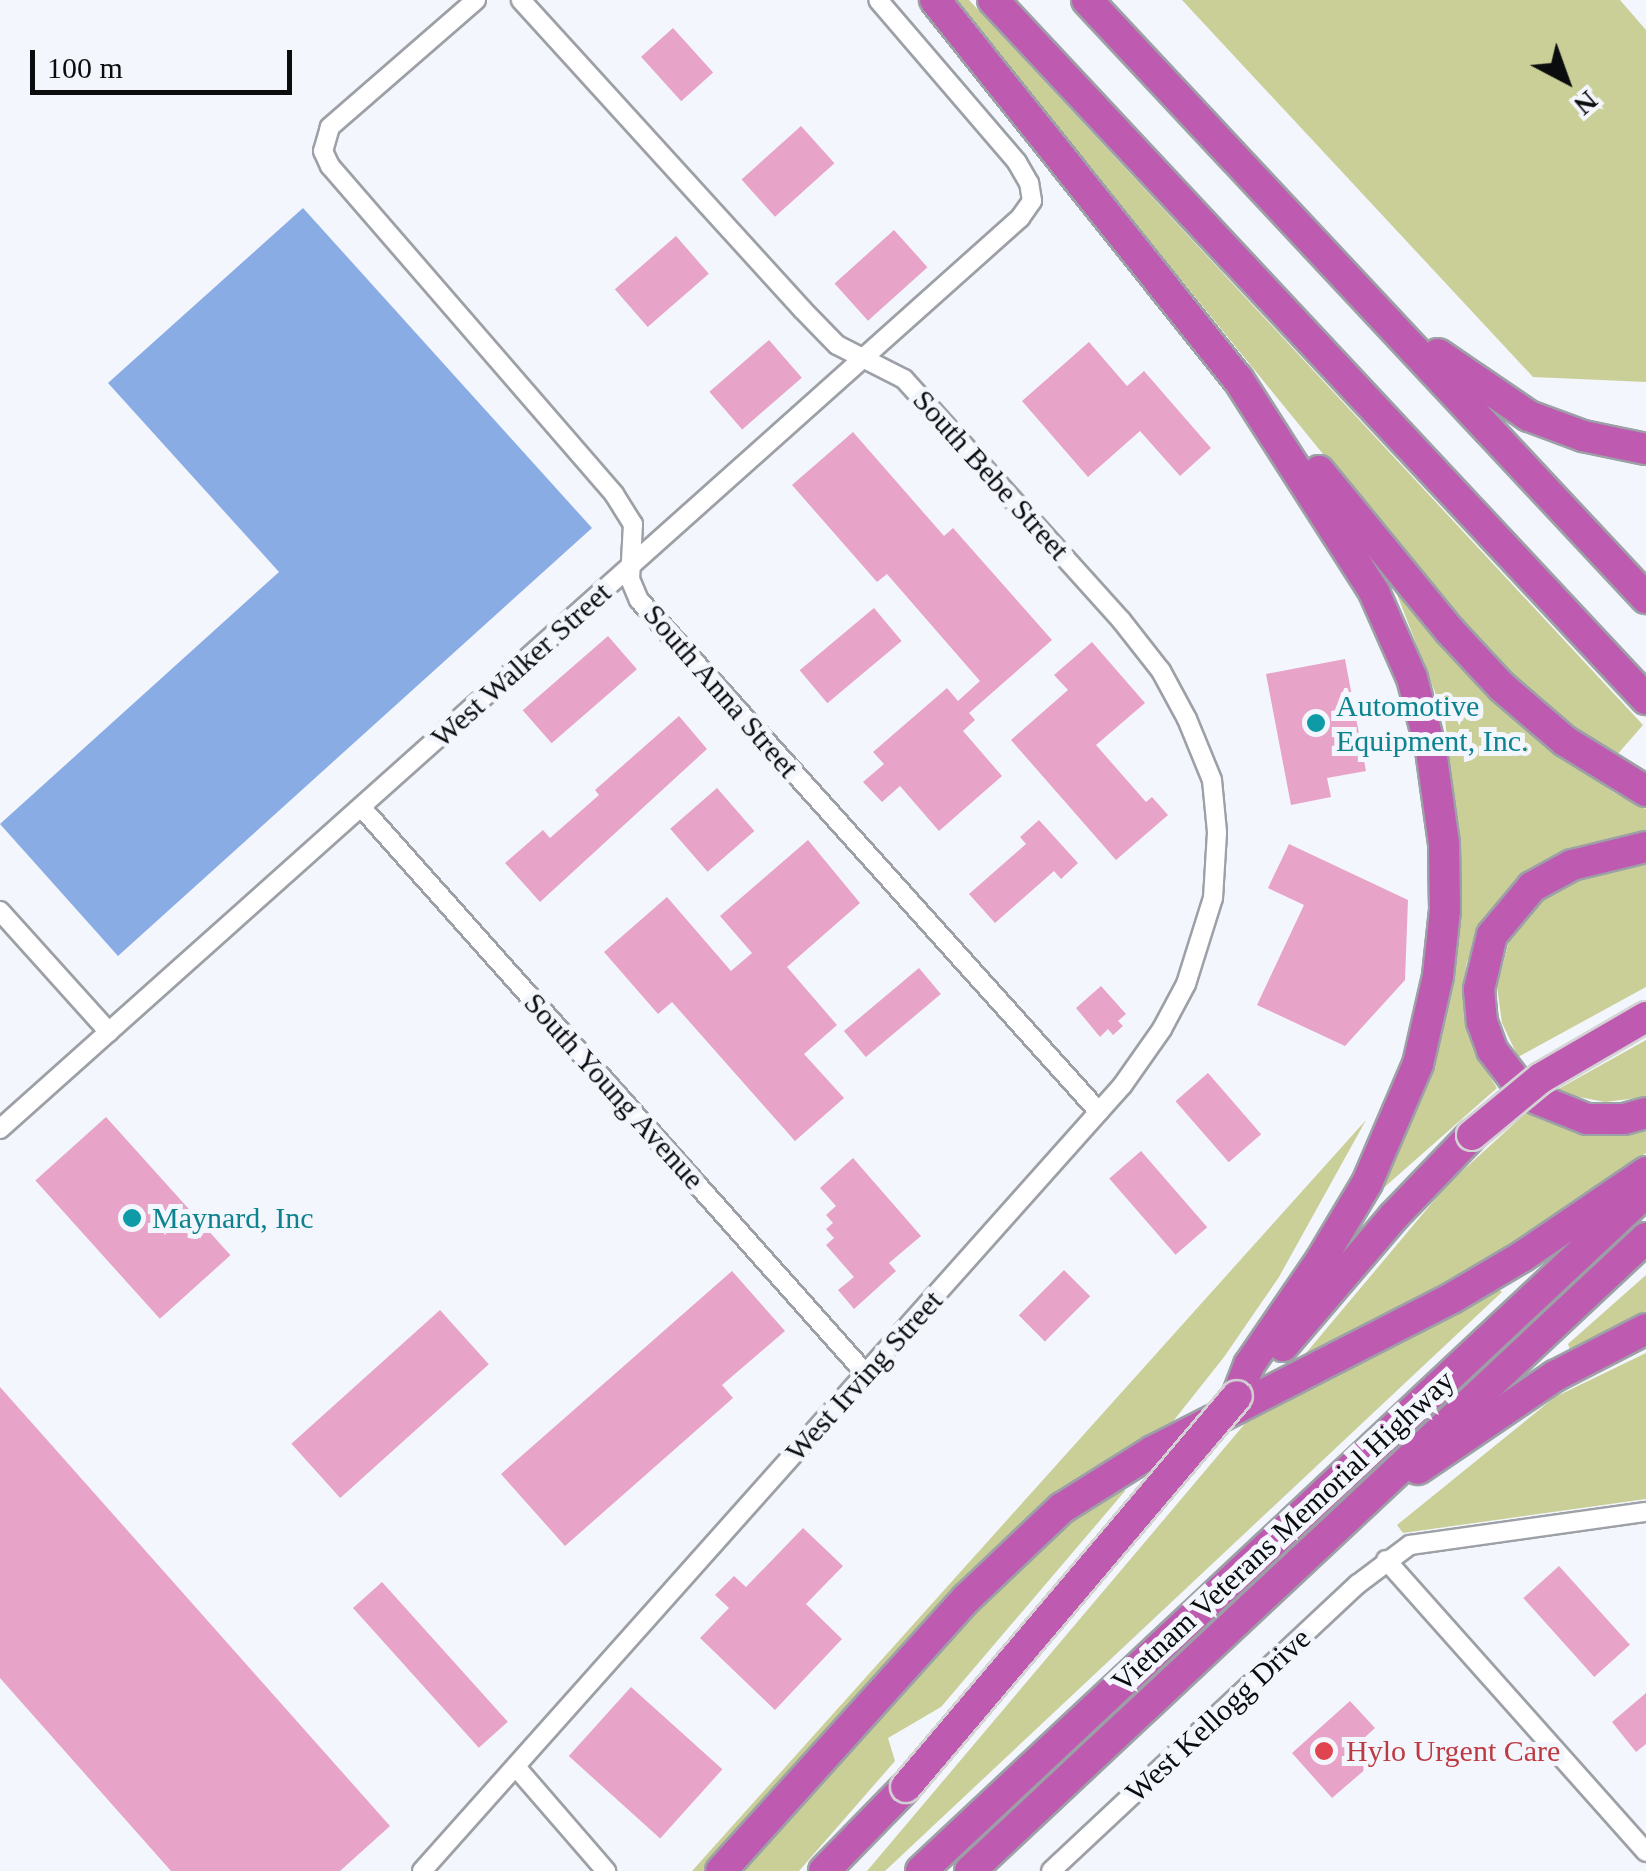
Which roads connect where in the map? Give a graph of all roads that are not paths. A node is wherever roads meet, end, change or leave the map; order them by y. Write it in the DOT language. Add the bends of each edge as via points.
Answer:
graph roads {
  1 [pos="476,0"];
  2 [pos="521,0"];
  3 [pos="878,0"];
  4 [pos="935,0"];
  5 [pos="994,0"];
  6 [pos="1087,0"];
  7 [pos="1385,319"];
  8 [pos="860,360"];
  9 [pos="1238,379"];
  10 [pos="1646,448"];
  11 [pos="632,565"];
  12 [pos="1646,598"];
  13 [pos="1646,699"];
  14 [pos="1646,792"];
  15 [pos="362,808"];
  16 [pos="1217,832"];
  17 [pos="1646,847"];
  18 [pos="0,911"];
  19 [pos="1646,1017"];
  20 [pos="110,1032"];
  21 [pos="1099,1112"];
  22 [pos="1646,1114"];
  23 [pos="0,1129"];
  24 [pos="1646,1172"];
  25 [pos="1646,1192"];
  26 [pos="1646,1238"];
  27 [pos="1646,1330"];
  28 [pos="866,1374"];
  29 [pos="1238,1396"];
  30 [pos="1364,1502"];
  31 [pos="1646,1512"];
  32 [pos="1386,1560"];
  33 [pos="516,1767"];
  34 [pos="873,1825"];
  35 [pos="1646,1852"];
  36 [pos="422,1871"];
  37 [pos="606,1871"];
  38 [pos="722,1871"];
  39 [pos="824,1871"];
  40 [pos="842,1871"];
  41 [pos="921,1871"];
  42 [pos="970,1871"];
  43 [pos="1051,1871"];
  1 -- 11 [label="street, South Anna Street" via="344,112 325,135 323,151 614,494 633,524"];
  2 -- 8 [label="street, South Bebe Street" via="788,295"];
  3 -- 8 [label="street, West Walker Street" via="1017,162 1032,201"];
  4 -- 9 [label="highway"];
  5 -- 13 [label="highway"];
  6 -- 7 [label="highway"];
  7 -- 10 [label="highway" via="1528,416"];
  7 -- 12 [label="highway"];
  8 -- 11 [label="street, West Walker Street"];
  8 -- 16 [label="street, South Bebe Street" via="904,380 1162,672 1212,780"];
  9 -- 14 [label="highway" via="1482,666 1565,741"];
  9 -- 29 [label="highway" via="1348,545 1400,647 1434,766 1446,882 1432,1006 1393,1131 1322,1260 1249,1365"];
  11 -- 15 [label="street, West Walker Street"];
  11 -- 21 [label="street, South Anna Street" via="639,600"];
  15 -- 20 [label="street, West Walker Street"];
  15 -- 28 [label="street, South Young Avenue"];
  16 -- 21 [label="street, West Irving Street" via="1212,898 1186,984 1162,1029"];
  17 -- 22 [label="highway" via="1572,865 1532,888 1492,935 1478,989 1492,1050 1536,1099 1587,1119"];
  18 -- 20 [label="street"];
  19 -- 29 [label="highway, bridge" via="1552,1071 1472,1135"];
  20 -- 23 [label="street, West Walker Street"];
  21 -- 28 [label="street, West Irving Street"];
  24 -- 38 [label="highway" via="1452,1298 1153,1451 1062,1508 989,1574"];
  25 -- 41 [label="highway, Vietnam Veterans Memorial Highway"];
  26 -- 30 [label="highway, Vietnam Veterans Memorial Highway"];
  27 -- 30 [label="highway" via="1555,1376"];
  28 -- 33 [label="street, West Irving Street"];
  29 -- 34 [label="highway, bridge"];
  30 -- 42 [label="highway, Vietnam Veterans Memorial Highway"];
  31 -- 32 [label="street, West Kellogg Drive" via="1438,1538"];
  32 -- 35 [label="street"];
  32 -- 43 [label="street, West Kellogg Drive"];
  33 -- 36 [label="street, West Irving Street"];
  33 -- 37 [label="street"];
  34 -- 39 [label="highway"];
  34 -- 40 [label="highway"];
}
